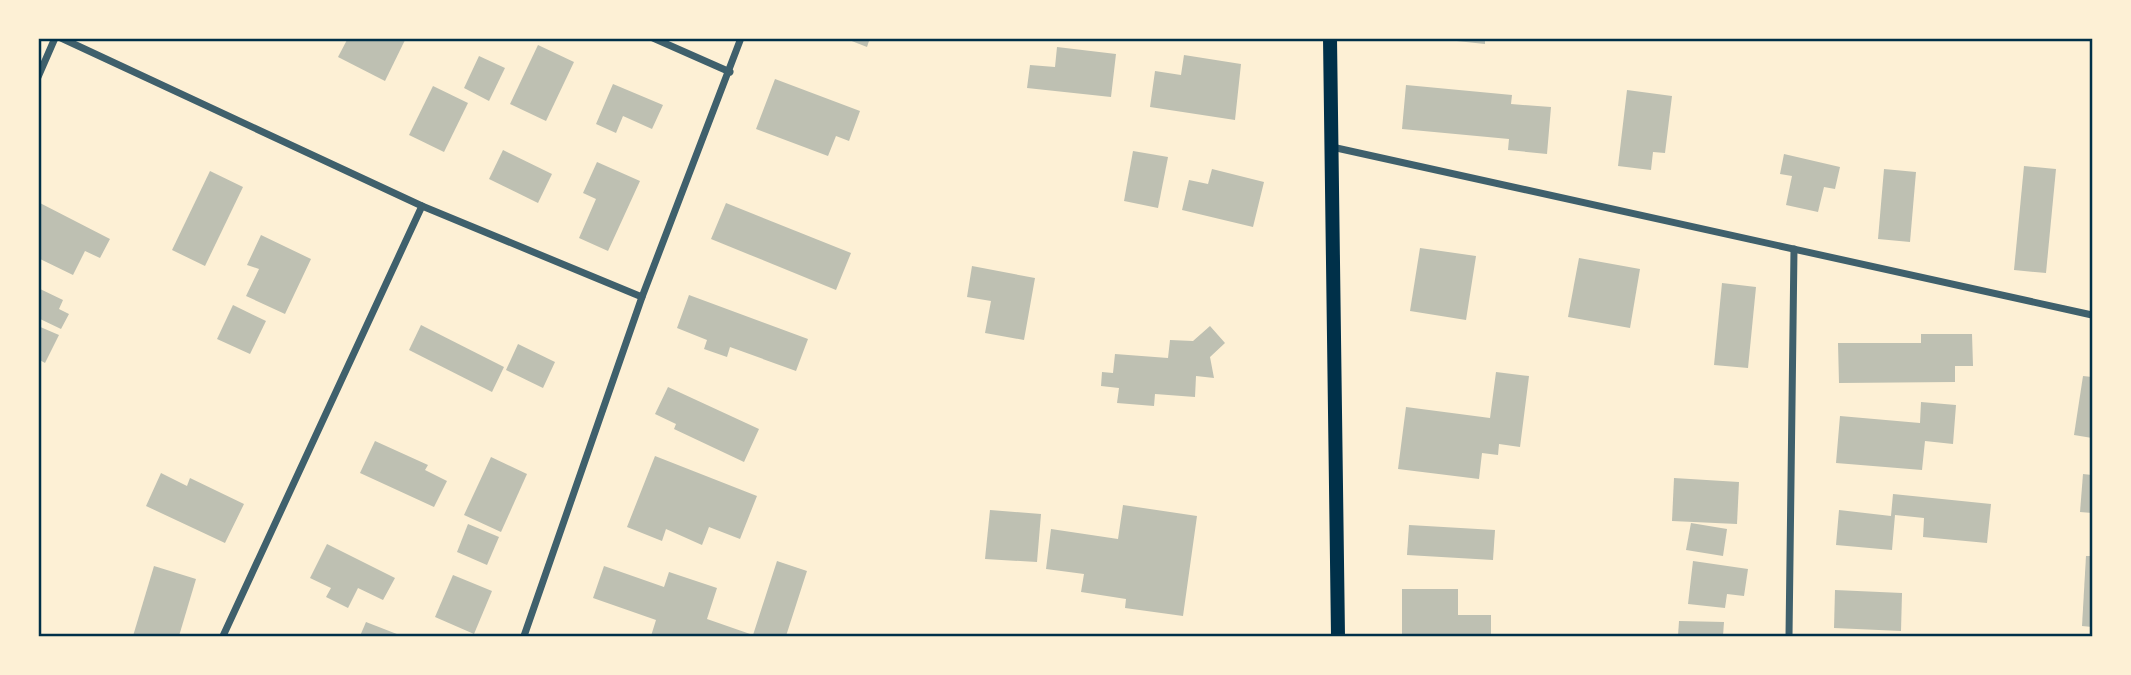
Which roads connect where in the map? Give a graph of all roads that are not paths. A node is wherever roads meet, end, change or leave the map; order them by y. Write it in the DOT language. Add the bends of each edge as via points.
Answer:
graph roads {
  1 [pos="55,38"];
  2 [pos="61,38"];
  3 [pos="653,38"];
  4 [pos="741,38"];
  5 [pos="1330,38"];
  6 [pos="730,72"];
  7 [pos="38,77"];
  8 [pos="1332,147"];
  9 [pos="422,205"];
  10 [pos="1794,249"];
  11 [pos="642,297"];
  12 [pos="2092,315"];
  13 [pos="223,636"];
  14 [pos="524,636"];
  15 [pos="1338,636"];
  16 [pos="1789,636"];
  1 -- 7 [label="street"];
  2 -- 9 [label="street"];
  3 -- 6 [label="street"];
  4 -- 6 [label="street"];
  5 -- 8 [label="main road"];
  6 -- 11 [label="street"];
  8 -- 10 [label="street"];
  8 -- 15 [label="main road"];
  9 -- 11 [label="street"];
  9 -- 13 [label="street"];
  10 -- 12 [label="street"];
  10 -- 16 [label="street"];
  11 -- 14 [label="street"];
}
